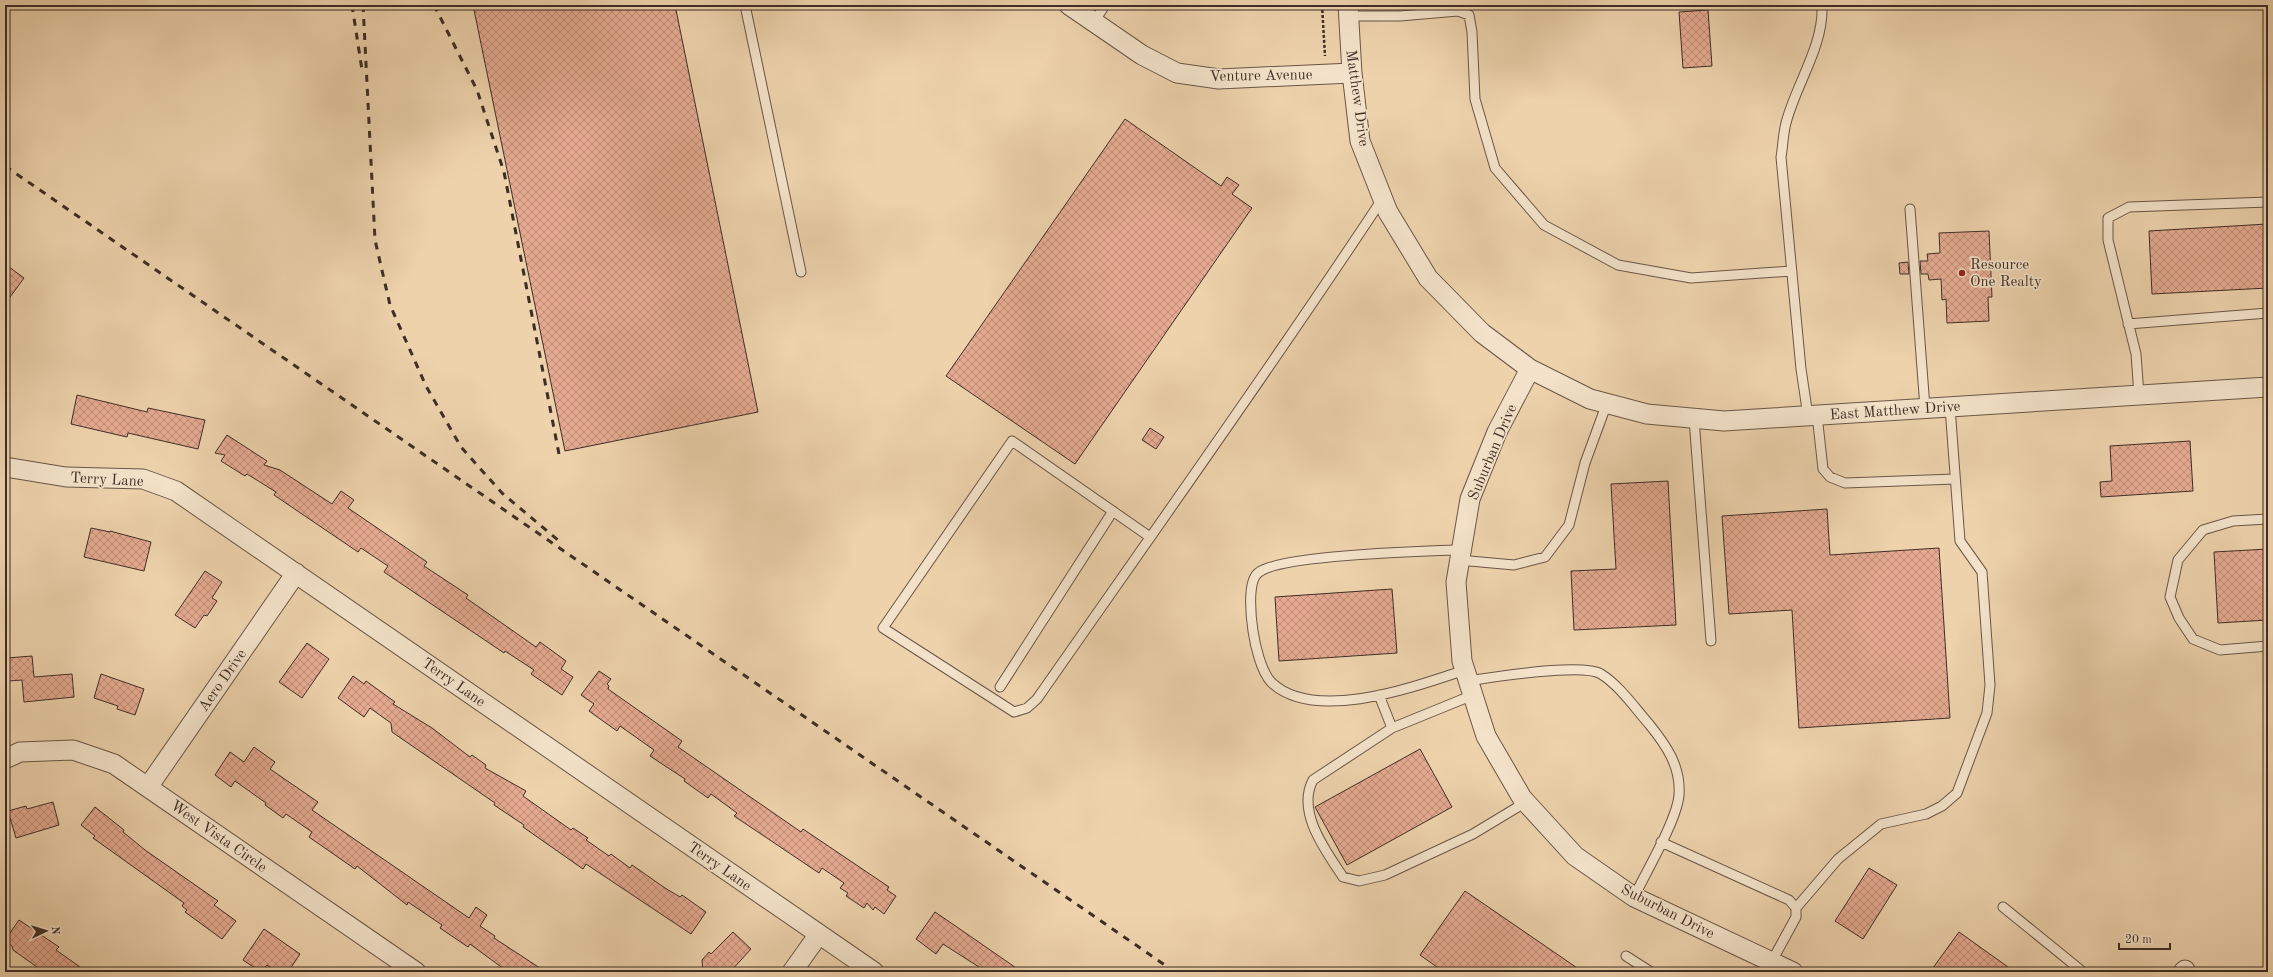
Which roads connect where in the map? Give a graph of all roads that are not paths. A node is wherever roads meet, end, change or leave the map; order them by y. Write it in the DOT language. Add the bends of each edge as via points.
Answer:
graph roads {
  1 [pos="745,5"];
  2 [pos="1069,5"];
  3 [pos="1106,5"];
  4 [pos="1822,5"];
  5 [pos="1349,11"];
  6 [pos="1094,22"];
  7 [pos="1352,73"];
  8 [pos="1382,198"];
  9 [pos="2268,202"];
  10 [pos="1910,209"];
  11 [pos="1792,271"];
  12 [pos="801,272"];
  13 [pos="2268,313"];
  14 [pos="2128,324"];
  15 [pos="1530,369"];
  16 [pos="2268,387"];
  17 [pos="2139,395"];
  18 [pos="1607,403"];
  19 [pos="1950,407"];
  20 [pos="1925,408"];
  21 [pos="1812,415"];
  22 [pos="1694,419"];
  23 [pos="5,467"];
  24 [pos="1955,478"];
  25 [pos="1113,511"];
  26 [pos="2268,519"];
  27 [pos="1150,537"];
  28 [pos="1460,555"];
  29 [pos="296,573"];
  30 [pos="1711,641"];
  31 [pos="2268,646"];
  32 [pos="1469,682"];
  33 [pos="1000,687"];
  34 [pos="1379,695"];
  35 [pos="1392,728"];
  36 [pos="5,759"];
  37 [pos="148,787"];
  38 [pos="1526,802"];
  39 [pos="1660,842"];
  40 [pos="1634,897"];
  41 [pos="2003,907"];
  42 [pos="1796,908"];
  43 [pos="819,934"];
  44 [pos="1626,956"];
  45 [pos="1769,967"];
  46 [pos="416,972"];
  47 [pos="792,972"];
  48 [pos="874,972"];
  49 [pos="1651,972"];
  50 [pos="1793,972"];
  51 [pos="2083,972"];
  1 -- 12 [label="lane"];
  2 -- 6 [label="street, Venture Avenue"];
  3 -- 6 [label="lane"];
  4 -- 11 [label="lane" via="1823,17 1814,48 1786,122 1781,157"];
  5 -- 7 [label="street, Matthew Drive"];
  5 -- 11 [label="lane" via="1400,16 1458,11 1469,15 1475,99 1495,168 1544,225 1618,265 1692,278"];
  6 -- 7 [label="street, Venture Avenue" via="1142,55 1177,73 1219,79"];
  7 -- 8 [label="street, Matthew Drive" via="1360,141"];
  8 -- 15 [label="street, Matthew Drive" via="1428,278 1482,334"];
  8 -- 27 [label="lane" via="1309,309"];
  9 -- 14 [label="lane" via="2129,207 2108,218 2108,240"];
  10 -- 20 [label="lane"];
  11 -- 21 [label="lane"];
  13 -- 14 [label="lane"];
  14 -- 17 [label="lane" via="2136,354"];
  15 -- 18 [label="street, East Matthew Drive" via="1590,399"];
  15 -- 28 [label="street, Suburban Drive" via="1497,432 1470,499"];
  16 -- 17 [label="street, East Matthew Drive"];
  17 -- 19 [label="street, East Matthew Drive"];
  18 -- 22 [label="street, East Matthew Drive" via="1648,414"];
  18 -- 28 [label="lane" via="1585,463 1569,525 1545,557 1514,565"];
  19 -- 20 [label="street, East Matthew Drive"];
  19 -- 24 [label="lane"];
  20 -- 21 [label="street, East Matthew Drive"];
  21 -- 22 [label="street, East Matthew Drive" via="1724,421"];
  21 -- 24 [label="lane" via="1823,468 1830,477 1846,483"];
  22 -- 30 [label="lane"];
  23 -- 29 [label="street, Terry Lane" via="66,477 143,478 176,491"];
  24 -- 42 [label="lane" via="1960,541 1982,572 1990,685 1987,713 1973,751 1957,793 1942,806 1926,814 1881,824 1838,859"];
  25 -- 27 [label="lane"];
  25 -- 27 [label="lane" via="1012,441 883,628 1014,712 1026,708 1037,699"];
  25 -- 33 [label="lane"];
  26 -- 31 [label="lane" via="2233,522 2203,530 2178,560 2170,597 2178,618 2193,639 2220,650"];
  28 -- 32 [label="street, Suburban Drive" via="1456,582 1462,662"];
  28 -- 34 [label="lane" via="1399,552 1299,561 1258,572 1252,582 1251,616 1256,650 1270,680 1284,692 1313,700 1358,699"];
  29 -- 37 [label="street, Aero Drive"];
  29 -- 43 [label="street, Terry Lane"];
  32 -- 34 [label="lane"];
  32 -- 35 [label="lane"];
  32 -- 38 [label="street, Suburban Drive" via="1486,736"];
  32 -- 39 [label="lane" via="1512,675 1584,670 1599,673 1616,686 1668,746 1676,768 1679,794 1676,811"];
  34 -- 35 [label="lane"];
  35 -- 38 [label="lane" via="1313,780 1308,790 1308,806 1320,841 1343,877 1359,881 1385,875 1473,834"];
  36 -- 37 [label="street, West Vista Circle" via="20,752 73,750 114,764"];
  37 -- 46 [label="street, West Vista Circle"];
  38 -- 40 [label="street, Suburban Drive" via="1575,856"];
  39 -- 40 [label="lane"];
  39 -- 42 [label="lane" via="1789,900"];
  40 -- 45 [label="street, Suburban Drive"];
  41 -- 51 [label="lane"];
  42 -- 45 [label="lane" via="1796,917"];
  43 -- 47 [label="street"];
  43 -- 48 [label="street, Terry Lane"];
  44 -- 49 [label="lane"];
  45 -- 50 [label="street, Suburban Drive"];
}
